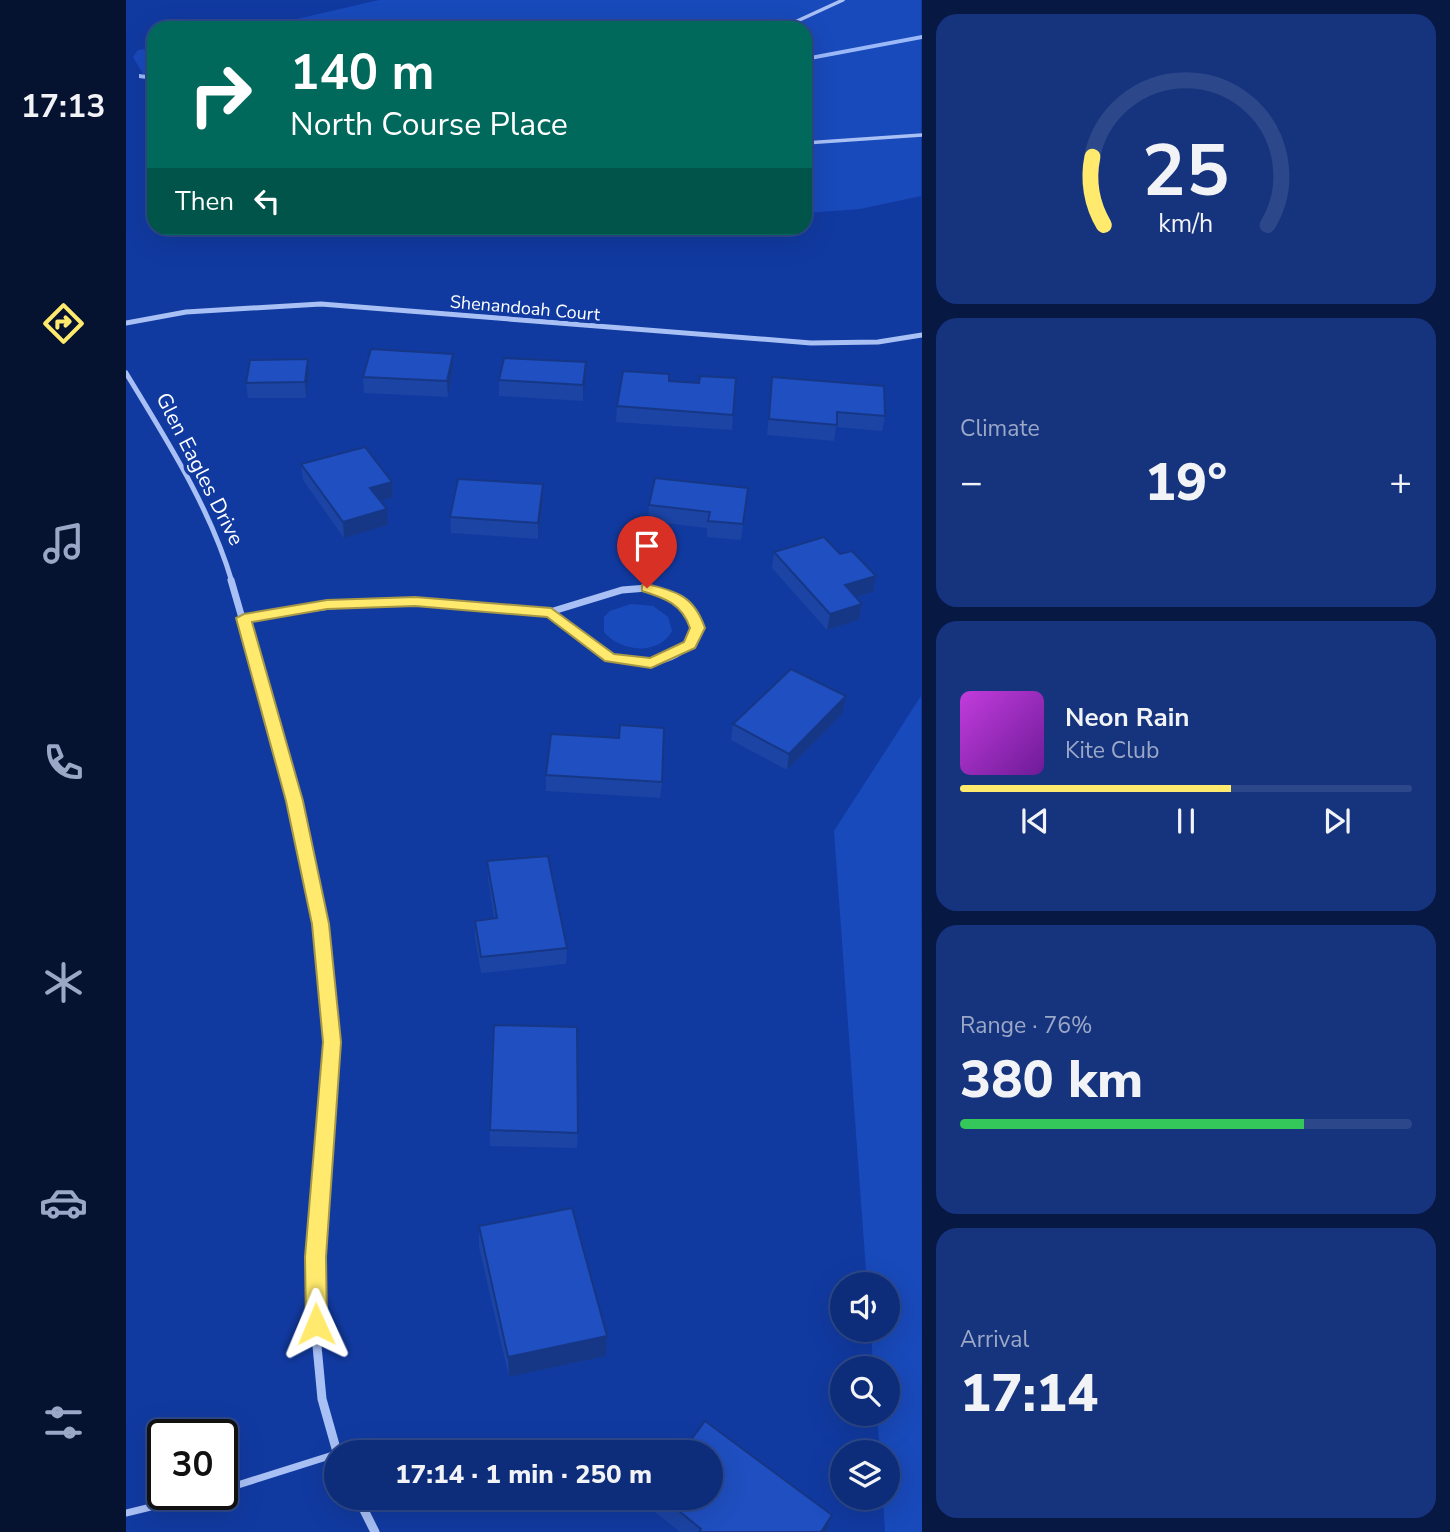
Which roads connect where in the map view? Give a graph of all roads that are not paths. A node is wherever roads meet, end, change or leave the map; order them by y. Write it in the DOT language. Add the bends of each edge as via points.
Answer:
graph roads {
  1 [pos="843,0"];
  2 [pos="797,21"];
  3 [pos="922,135"];
  4 [pos="812,143"];
  5 [pos="126,323"];
  6 [pos="922,335"];
  7 [pos="126,373"];
  8 [pos="551,612"];
  9 [pos="244,618"];
  10 [pos="333,1440"];
  11 [pos="324,1457"];
  12 [pos="238,1485"];
  13 [pos="147,1508"];
  14 [pos="364,1510"];
  15 [pos="126,1513"];
  16 [pos="375,1532"];
  1 -- 2 [label="lane"];
  3 -- 4 [label="lane"];
  5 -- 6 [label="street, Shenandoah Court" via="186,312 321,304 811,343 878,342"];
  7 -- 9 [label="street, Glen Eagles Drive" via="202,506"];
  8 -- 8 [label="street" via="610,658 626,661 651,663 672,656 690,645 698,628 691,610 671,595 647,588 618,591"];
  8 -- 9 [label="street" via="415,602 327,605"];
  9 -- 10 [label="street, Glen Eagles Drive" via="295,801 321,924 332,1042 316,1257 317,1346 322,1399"];
  11 -- 12 [label="lane"];
  13 -- 15 [label="lane"];
  14 -- 16 [label="street"];
}
